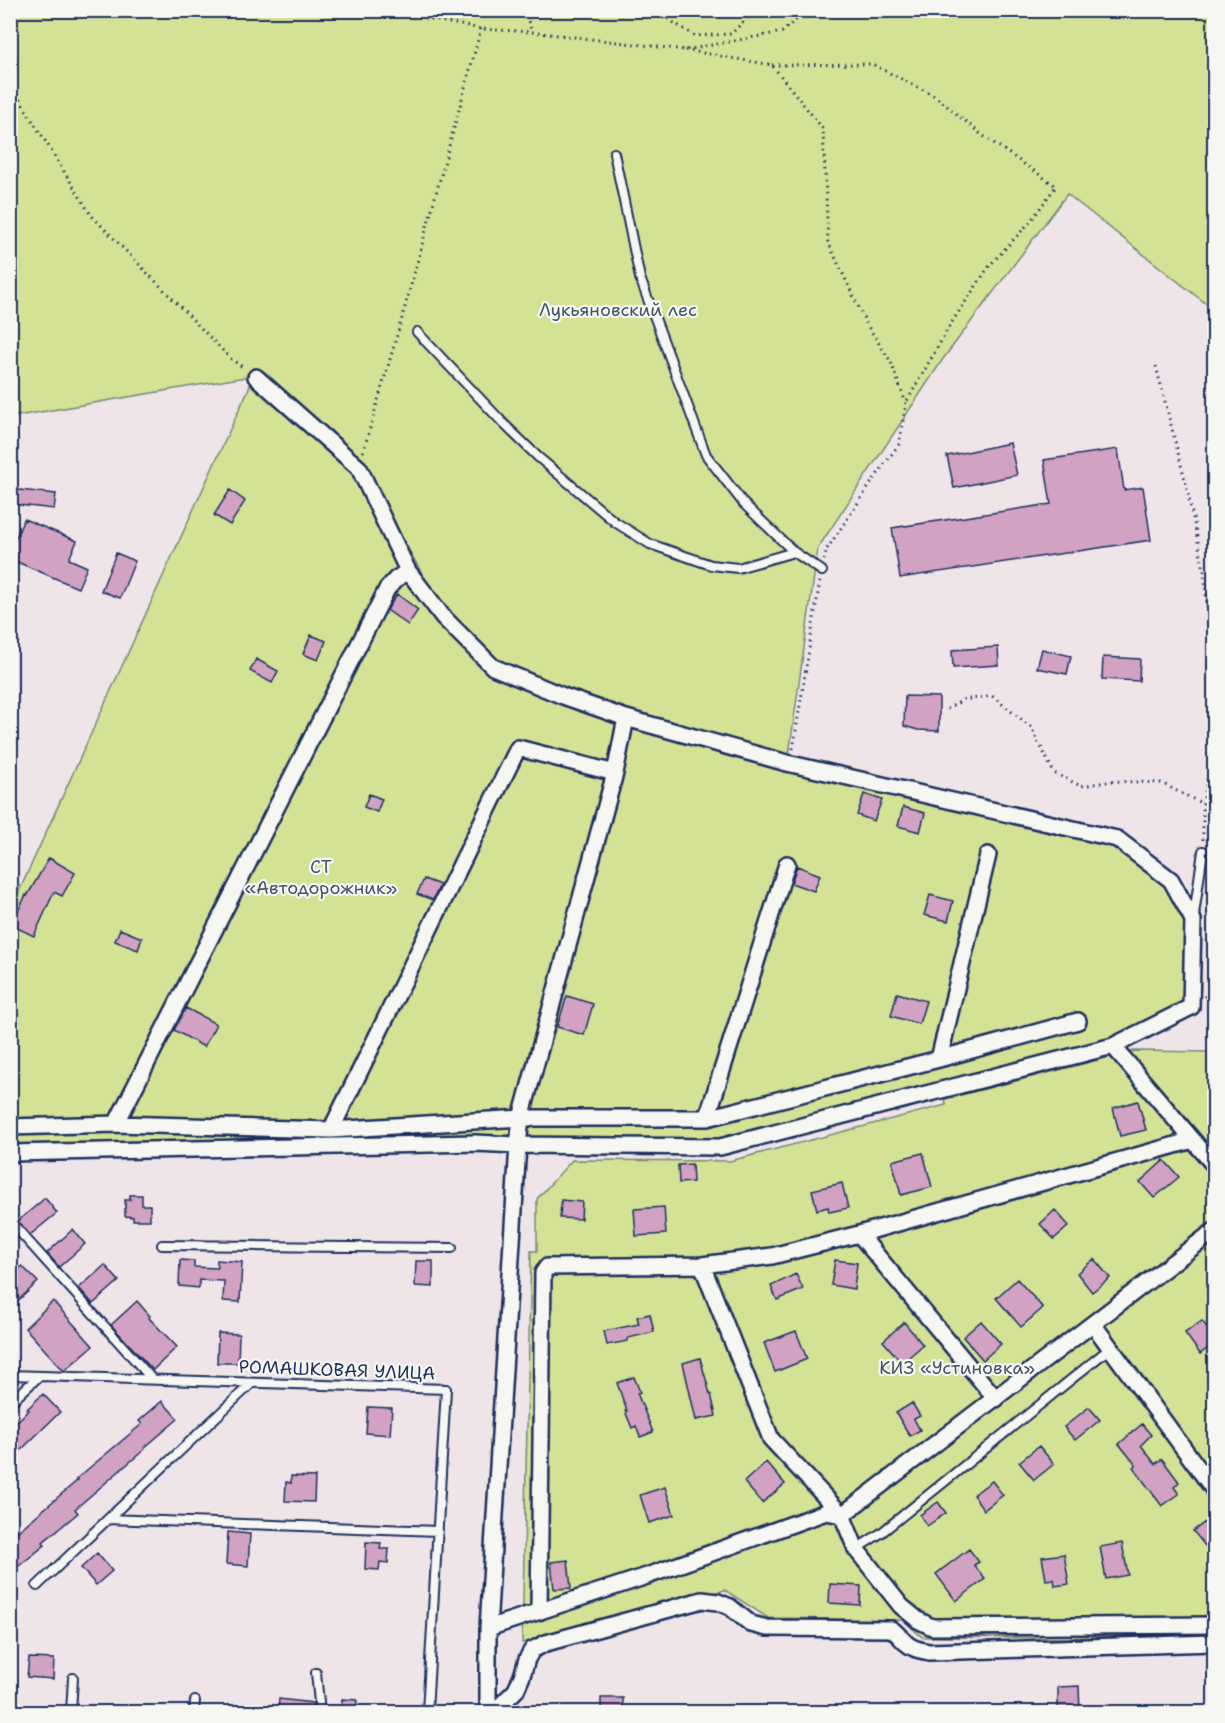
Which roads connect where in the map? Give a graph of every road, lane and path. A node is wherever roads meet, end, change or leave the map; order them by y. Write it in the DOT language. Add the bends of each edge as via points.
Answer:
graph roads {
  1 [pos="384,10"];
  2 [pos="524,10"];
  3 [pos="660,10"];
  4 [pos="752,10"];
  5 [pos="807,10"];
  6 [pos="481,29"];
  7 [pos="532,32"];
  8 [pos="685,50"];
  9 [pos="772,65"];
  10 [pos="10,84"];
  11 [pos="614,153"];
  12 [pos="417,332"];
  13 [pos="1156,366"];
  14 [pos="256,377"];
  15 [pos="906,404"];
  16 [pos="359,468"];
  17 [pos="794,552"];
  18 [pos="408,571"];
  19 [pos="822,571"];
  20 [pos="1215,684"];
  21 [pos="947,709"];
  22 [pos="626,718"];
  23 [pos="1215,741"];
  24 [pos="790,764"];
  25 [pos="615,773"];
  26 [pos="1203,804"];
  27 [pos="1203,851"];
  28 [pos="988,855"];
  29 [pos="787,864"];
  30 [pos="1193,920"];
  31 [pos="1078,1021"];
  32 [pos="1113,1046"];
  33 [pos="939,1059"];
  34 [pos="521,1118"];
  35 [pos="707,1118"];
  36 [pos="116,1124"];
  37 [pos="10,1127"];
  38 [pos="331,1130"];
  39 [pos="1193,1140"];
  40 [pos="518,1145"];
  41 [pos="10,1153"];
  42 [pos="1215,1166"];
  43 [pos="10,1221"];
  44 [pos="1215,1231"];
  45 [pos="859,1234"];
  46 [pos="162,1245"];
  47 [pos="452,1248"];
  48 [pos="702,1265"];
  49 [pos="1093,1324"];
  50 [pos="1110,1348"];
  51 [pos="10,1375"];
  52 [pos="39,1376"];
  53 [pos="152,1379"];
  54 [pos="252,1383"];
  55 [pos="996,1399"];
  56 [pos="10,1403"];
  57 [pos="1215,1490"];
  58 [pos="842,1515"];
  59 [pos="108,1519"];
  60 [pos="438,1531"];
  61 [pos="856,1549"];
  62 [pos="37,1586"];
  63 [pos="539,1612"];
  64 [pos="1215,1625"];
  65 [pos="488,1628"];
  66 [pos="1215,1643"];
  67 [pos="316,1673"];
  68 [pos="73,1678"];
  69 [pos="195,1701"];
  70 [pos="71,1713"];
  71 [pos="194,1713"];
  72 [pos="320,1713"];
  73 [pos="427,1713"];
  74 [pos="488,1713"];
  75 [pos="494,1713"];
  1 -- 6 [label="path"];
  2 -- 7 [label="path"];
  3 -- 4 [label="path" via="695,36 732,33"];
  5 -- 8 [label="path" via="782,32"];
  6 -- 7 [label="path"];
  6 -- 16 [label="path"];
  7 -- 8 [label="path"];
  8 -- 9 [label="path"];
  9 -- 15 [label="path" via="822,129 828,242 867,326 891,362"];
  9 -- 15 [label="path" via="872,64 935,96 982,135 1056,186 1031,221 990,265 950,325"];
  10 -- 14 [label="path" via="91,214 231,359"];
  11 -- 17 [label="lane" via="640,278 706,455 744,504"];
  12 -- 17 [label="lane" via="538,457 615,522 650,544 711,565 738,568"];
  13 -- 20 [label="path" via="1204,570"];
  14 -- 16 [label="street"];
  15 -- 19 [label="path" via="900,444 827,549"];
  16 -- 18 [label="street"];
  17 -- 19 [label="lane"];
  18 -- 22 [label="street" via="443,617 494,667"];
  18 -- 36 [label="street" via="387,590"];
  19 -- 24 [label="path"];
  21 -- 26 [label="path" via="963,700 992,696 1031,727 1054,773 1081,786 1113,781 1161,783"];
  22 -- 24 [label="street"];
  22 -- 25 [label="street"];
  23 -- 26 [label="path"];
  24 -- 30 [label="street" via="1117,839 1171,880"];
  25 -- 34 [label="street"];
  25 -- 38 [label="street" via="518,748"];
  26 -- 27 [label="path"];
  27 -- 30 [label="lane"];
  28 -- 33 [label="street"];
  29 -- 35 [label="street"];
  30 -- 32 [label="street" via="1191,1007"];
  31 -- 33 [label="street"];
  32 -- 39 [label="street"];
  32 -- 40 [label="street" via="720,1147"];
  33 -- 35 [label="street"];
  34 -- 35 [label="street"];
  34 -- 38 [label="street"];
  34 -- 40 [label="street"];
  36 -- 37 [label="street"];
  36 -- 38 [label="street"];
  39 -- 42 [label="street"];
  39 -- 45 [label="street"];
  40 -- 41 [label="street"];
  40 -- 65 [label="street"];
  43 -- 53 [label="lane"];
  44 -- 49 [label="street"];
  45 -- 48 [label="street" via="772,1256"];
  45 -- 55 [label="street"];
  46 -- 47 [label="lane"];
  48 -- 58 [label="street" via="771,1439"];
  48 -- 63 [label="street" via="547,1267 543,1273"];
  49 -- 50 [label="street"];
  49 -- 55 [label="street"];
  50 -- 57 [label="street"];
  50 -- 61 [label="lane"];
  51 -- 52 [label="lane, РОМАШКОВАЯ УЛИЦА"];
  52 -- 53 [label="lane, РОМАШКОВАЯ УЛИЦА"];
  52 -- 56 [label="lane"];
  53 -- 54 [label="lane, РОМАШКОВАЯ УЛИЦА"];
  54 -- 59 [label="lane"];
  54 -- 60 [label="lane, РОМАШКОВАЯ УЛИЦА" via="446,1389"];
  55 -- 58 [label="street"];
  58 -- 61 [label="street"];
  58 -- 63 [label="street" via="826,1512"];
  59 -- 60 [label="lane"];
  59 -- 62 [label="lane"];
  60 -- 73 [label="lane, РОМАШКОВАЯ УЛИЦА"];
  61 -- 64 [label="street" via="901,1606 932,1627"];
  63 -- 65 [label="street"];
  65 -- 74 [label="street"];
  66 -- 75 [label="street" via="929,1652 906,1643 891,1629 767,1628 751,1624 729,1607 702,1600 532,1650 516,1690"];
  67 -- 72 [label="lane"];
  68 -- 70 [label="lane"];
  69 -- 71 [label="lane"];
}
